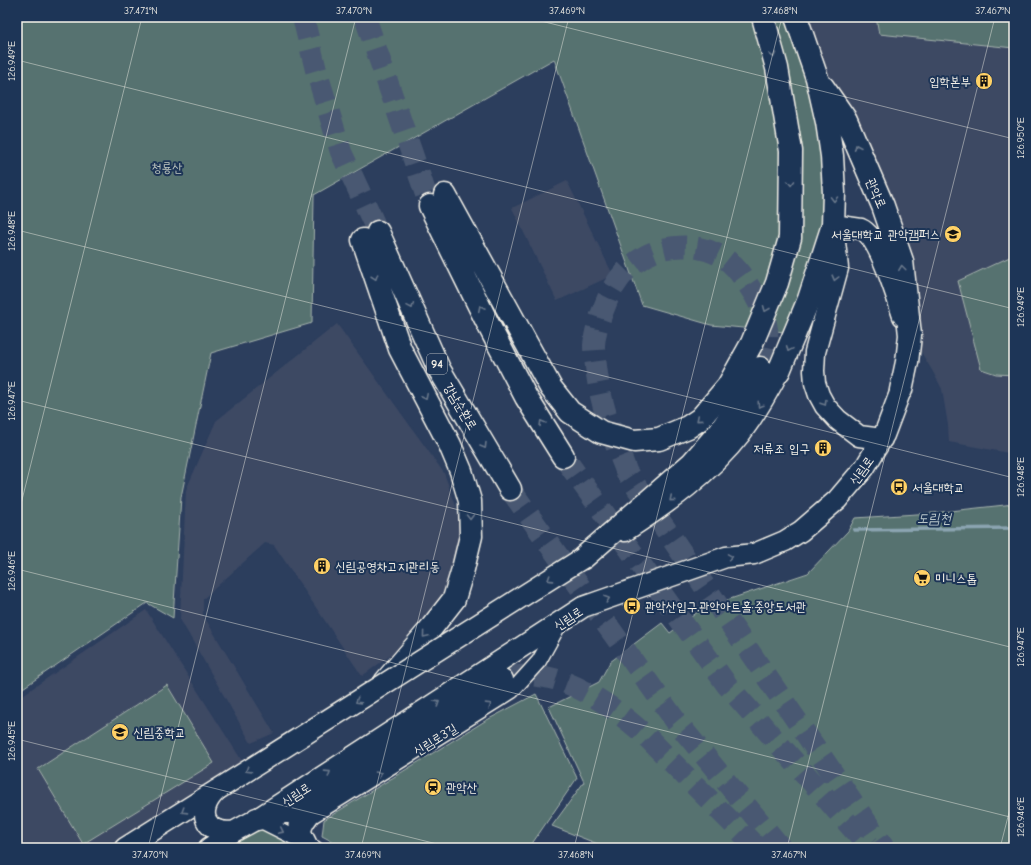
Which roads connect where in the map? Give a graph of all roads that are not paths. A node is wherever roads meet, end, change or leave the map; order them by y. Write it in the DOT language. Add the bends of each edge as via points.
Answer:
graph roads {
  1 [pos="763,17"];
  2 [pos="796,17"];
  3 [pos="817,78"];
  4 [pos="833,225"];
  5 [pos="910,335"];
  6 [pos="901,390"];
  7 [pos="882,439"];
  8 [pos="563,456"];
  9 [pos="510,489"];
  10 [pos="583,558"];
  11 [pos="561,622"];
  12 [pos="502,680"];
  13 [pos="381,687"];
  14 [pos="217,790"];
  15 [pos="307,806"];
  16 [pos="257,819"];
  17 [pos="235,831"];
  18 [pos="310,846"];
  19 [pos="124,848"];
  20 [pos="137,848"];
  21 [pos="158,848"];
  22 [pos="209,848"];
  1 -- 8 [label="main road" via="777,68 791,151 790,238 777,283 752,343 728,386 700,419 688,427 659,439 634,440 601,432 570,412 551,388 438,200 490,328 526,397"];
  2 -- 3 [label="main road, 관악로"];
  3 -- 4 [label="main road, 관악로, one-way" via="832,156"];
  5 -- 3 [label="main road, 관악로, one-way" via="902,261 883,206 846,120"];
  4 -- 5 [label="main road" via="861,229 872,238"];
  4 -- 7 [label="main road, one-way" via="838,268 815,352 816,383 819,395 838,420 859,436"];
  4 -- 10 [label="main road, 관악로, one-way" via="809,299 770,369 692,463"];
  5 -- 6 [label="main road, 관악로"];
  6 -- 7 [label="main road, 신림로"];
  11 -- 7 [label="main road, 신림로, one-way" via="583,607 726,557 754,554 785,541 801,531 837,500 865,467"];
  9 -- 13 [label="main road, 강남순환로 / 94" via="439,369 370,236 400,349 450,445 461,472 470,501 471,536 454,599"];
  10 -- 13 [label="main road, one-way, bridge"];
  16 -- 11 [label="main road, 신림로, one-way"];
  18 -- 11 [label="street, 신림로3길, one-way" via="304,830 312,816 512,691 539,661"];
  12 -- 15 [label="main road"];
  13 -- 14 [label="main road, one-way, bridge"];
  14 -- 17 [label="main road" via="206,805 207,823 220,831"];
  14 -- 19 [label="main road, one-way"];
  15 -- 16 [label="main road"];
  15 -- 18 [label="main road" via="299,823 300,833"];
  16 -- 17 [label="main road, 신림로"];
  16 -- 18 [label="street, one-way"];
  17 -- 22 [label="main road, 신림로"];
  20 -- 21 [label="main road" via="146,843"];
}
